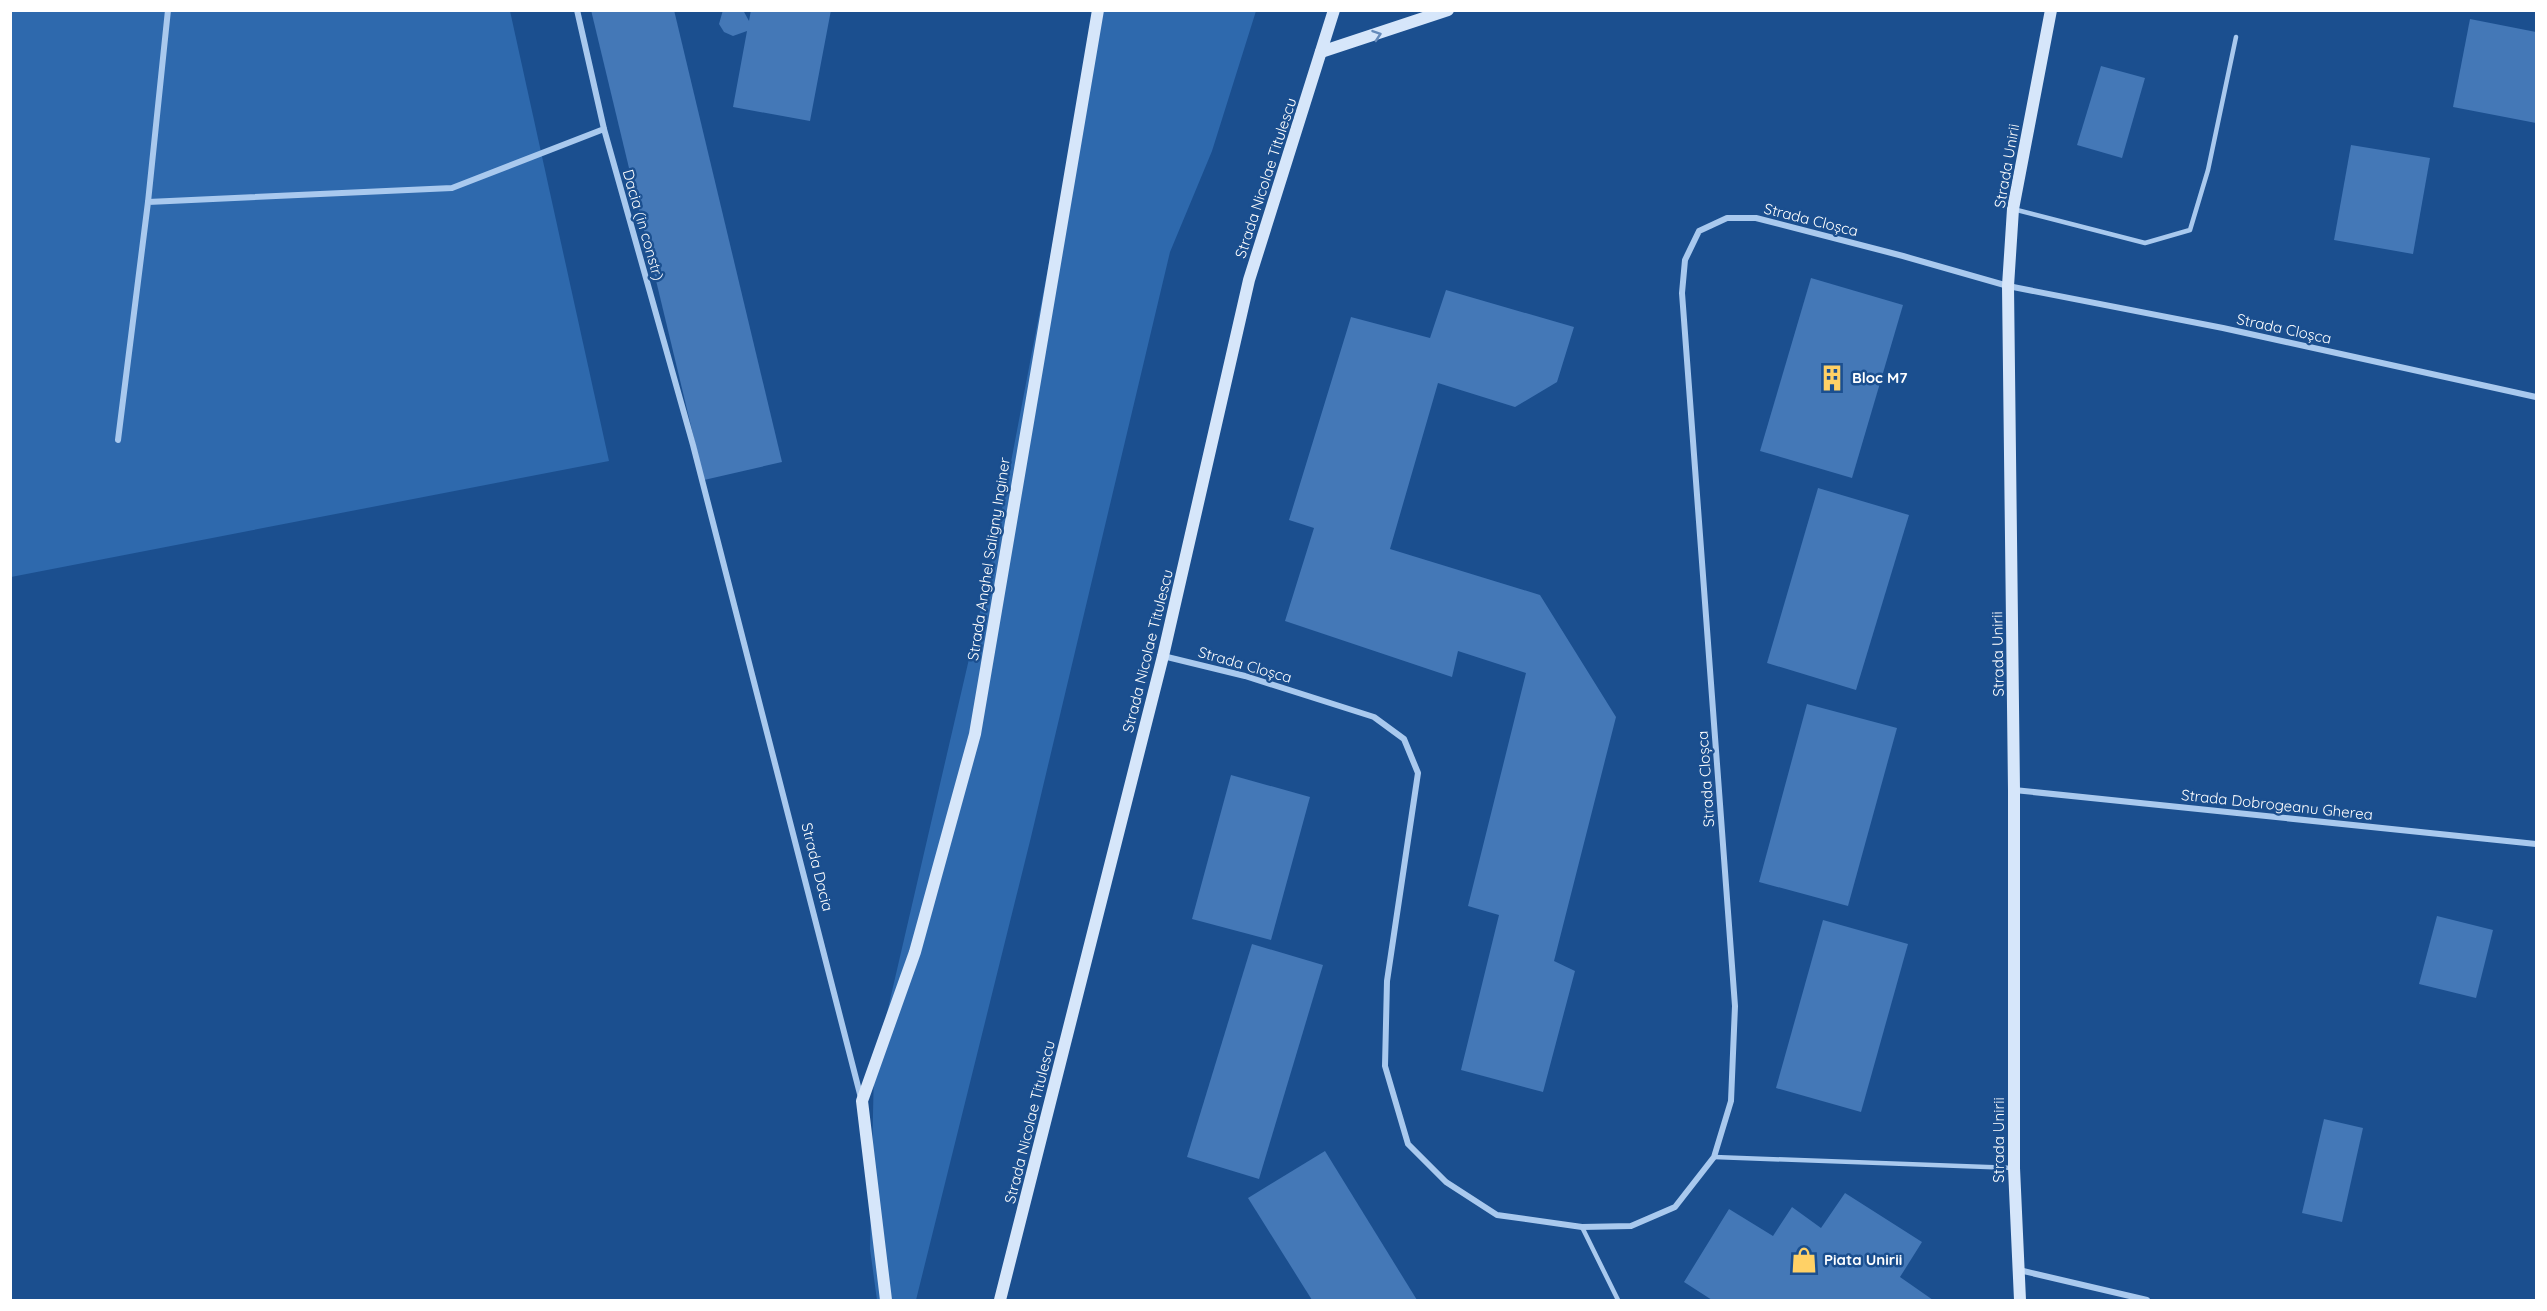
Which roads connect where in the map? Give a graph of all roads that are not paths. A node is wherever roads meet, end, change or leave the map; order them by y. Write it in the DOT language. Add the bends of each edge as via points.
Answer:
graph roads {
  1 [pos="168,10"];
  2 [pos="577,10"];
  3 [pos="1098,10"];
  4 [pos="1334,10"];
  5 [pos="1448,10"];
  6 [pos="2051,10"];
  7 [pos="2236,37"];
  8 [pos="1322,52"];
  9 [pos="604,129"];
  10 [pos="148,202"];
  11 [pos="2013,209"];
  12 [pos="2008,286"];
  13 [pos="2536,397"];
  14 [pos="118,440"];
  15 [pos="693,445"];
  16 [pos="1163,656"];
  17 [pos="2014,790"];
  18 [pos="2536,844"];
  19 [pos="862,1101"];
  20 [pos="1714,1157"];
  21 [pos="2014,1168"];
  22 [pos="1582,1227"];
  23 [pos="2018,1270"];
  24 [pos="886,1300"];
  25 [pos="1000,1300"];
  26 [pos="1618,1300"];
  27 [pos="2020,1300"];
  28 [pos="2147,1300"];
  1 -- 10 [label="street"];
  2 -- 9 [label="street, Dacia (in constr)"];
  3 -- 19 [label="street, Strada Anghel Saligny Inginer" via="975,734 915,952"];
  4 -- 8 [label="street, Strada Nicolae Titulescu"];
  8 -- 5 [label="street, one-way"];
  6 -- 11 [label="street, Strada Unirii"];
  7 -- 11 [label="lane" via="2208,170 2190,230 2145,243"];
  8 -- 16 [label="street, Strada Nicolae Titulescu" via="1249,280"];
  9 -- 10 [label="street" via="452,188"];
  9 -- 15 [label="street, Dacia (in constr)"];
  10 -- 14 [label="street"];
  11 -- 12 [label="street, Strada Unirii"];
  12 -- 13 [label="street, Strada Cloșca"];
  12 -- 17 [label="street, Strada Unirii"];
  12 -- 20 [label="street, Strada Cloșca" via="1756,218 1727,218 1699,231 1685,260 1682,293 1735,1006 1731,1101"];
  15 -- 19 [label="street, Strada Dacia"];
  16 -- 22 [label="street, Strada Cloșca" via="1245,676 1374,717 1404,739 1418,773 1387,981 1385,1066 1408,1144 1446,1182 1497,1215"];
  16 -- 25 [label="street, Strada Nicolae Titulescu"];
  17 -- 18 [label="street, Strada Dobrogeanu Gherea"];
  17 -- 21 [label="street, Strada Unirii"];
  19 -- 24 [label="street, Strada Dacia"];
  20 -- 21 [label="lane"];
  20 -- 22 [label="street, Strada Cloșca" via="1675,1207 1632,1226"];
  21 -- 23 [label="street, Strada Unirii"];
  22 -- 26 [label="lane"];
  23 -- 27 [label="street, Strada Unirii"];
  23 -- 28 [label="street"];
}
